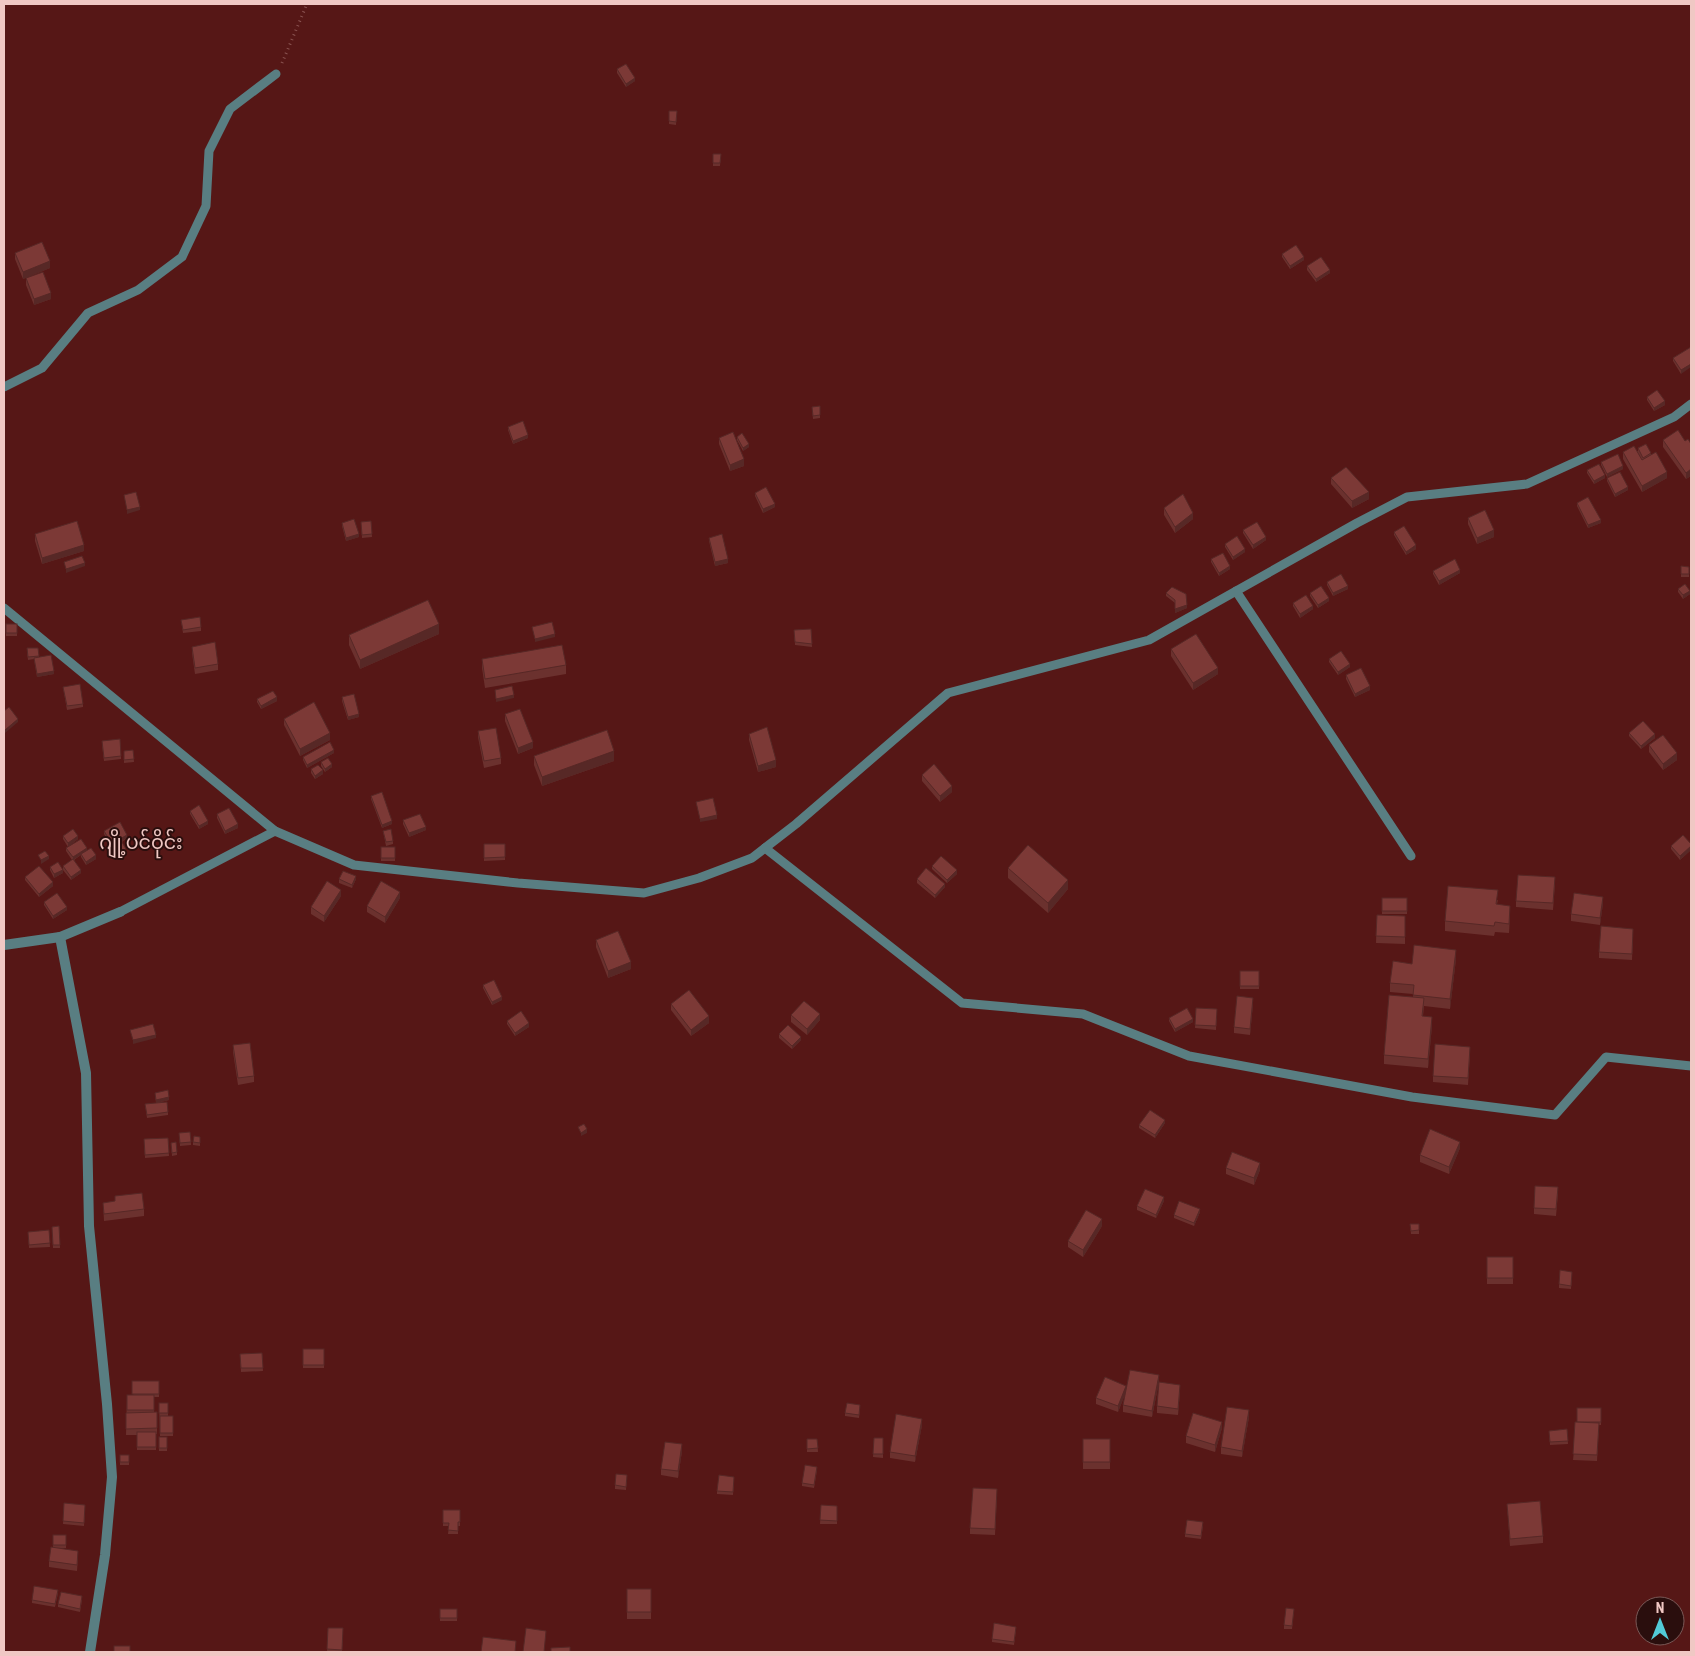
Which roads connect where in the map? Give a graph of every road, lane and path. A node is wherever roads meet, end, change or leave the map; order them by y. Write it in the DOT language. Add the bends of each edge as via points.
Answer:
graph roads {
  1 [pos="306,4"];
  2 [pos="276,74"];
  3 [pos="4,387"];
  4 [pos="1691,404"];
  5 [pos="1236,590"];
  6 [pos="4,608"];
  7 [pos="275,831"];
  8 [pos="765,848"];
  9 [pos="1411,856"];
  10 [pos="120,912"];
  11 [pos="60,937"];
  12 [pos="4,945"];
  13 [pos="1691,1066"];
  14 [pos="90,1652"];
  1 -- 2 [label="path"];
  2 -- 3 [label="lane" via="230,109 209,151 206,206 182,257 138,290 88,313 42,368"];
  4 -- 5 [label="lane" via="1674,417 1527,484 1407,497"];
  5 -- 8 [label="lane" via="1149,640 948,693"];
  5 -- 9 [label="lane"];
  6 -- 7 [label="lane"];
  7 -- 8 [label="lane" via="354,865 644,893 699,878 752,858"];
  7 -- 10 [label="lane"];
  8 -- 13 [label="lane" via="962,1003 1083,1014 1189,1056 1412,1097 1554,1115 1606,1057"];
  10 -- 11 [label="street"];
  11 -- 12 [label="street"];
  11 -- 14 [label="street" via="86,1073 89,1226 112,1477 105,1555"];
}
